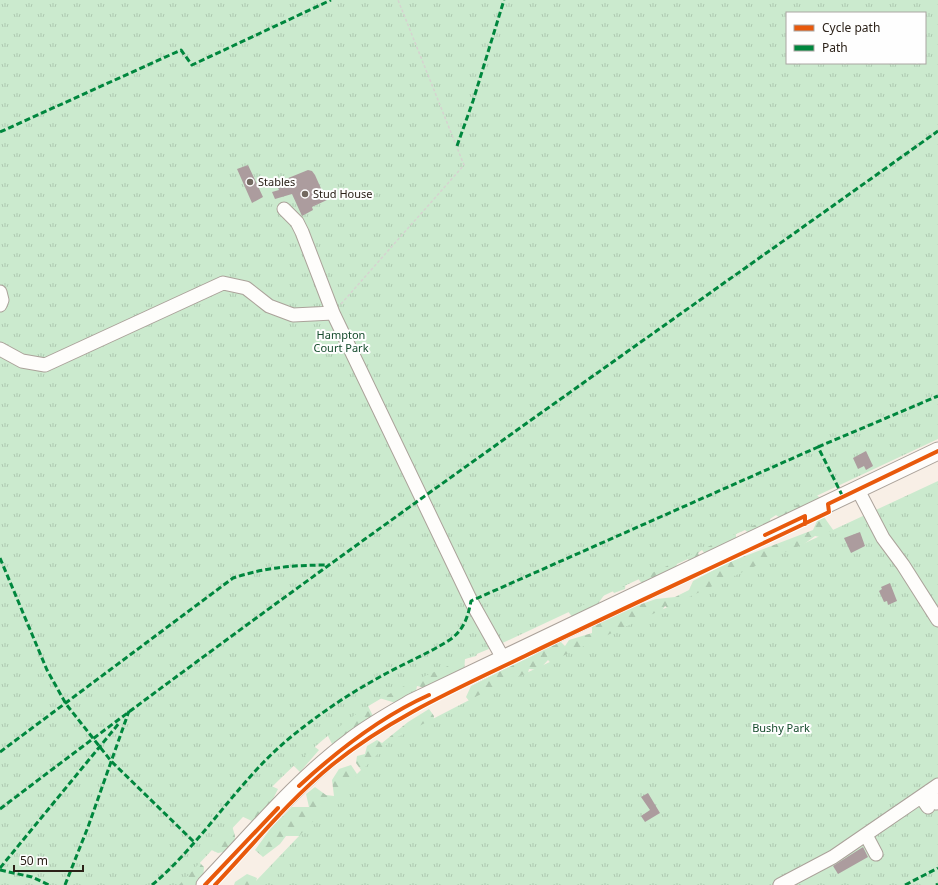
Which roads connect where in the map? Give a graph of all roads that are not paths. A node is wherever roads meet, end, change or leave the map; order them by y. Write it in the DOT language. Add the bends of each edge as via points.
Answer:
graph roads {
  1 [pos="284,208"];
  2 [pos="0,292"];
  3 [pos="0,305"];
  4 [pos="333,313"];
  5 [pos="0,349"];
  6 [pos="938,451"];
  7 [pos="858,490"];
  8 [pos="938,620"];
  9 [pos="504,660"];
  10 [pos="931,797"];
  11 [pos="866,835"];
  12 [pos="876,854"];
  13 [pos="205,885"];
  14 [pos="780,885"];
  1 -- 4 [label="lane" via="302,232"];
  2 -- 3 [label="lane"];
  4 -- 5 [label="lane" via="293,314 269,306 246,288 223,283 45,365 22,361"];
  4 -- 9 [label="lane" via="471,601"];
  6 -- 7 [label="main road"];
  7 -- 8 [label="lane" via="883,538"];
  7 -- 9 [label="main road"];
  9 -- 13 [label="main road" via="413,702 352,740 297,788"];
  10 -- 11 [label="lane"];
  11 -- 12 [label="lane"];
  11 -- 14 [label="lane" via="833,857"];
}
